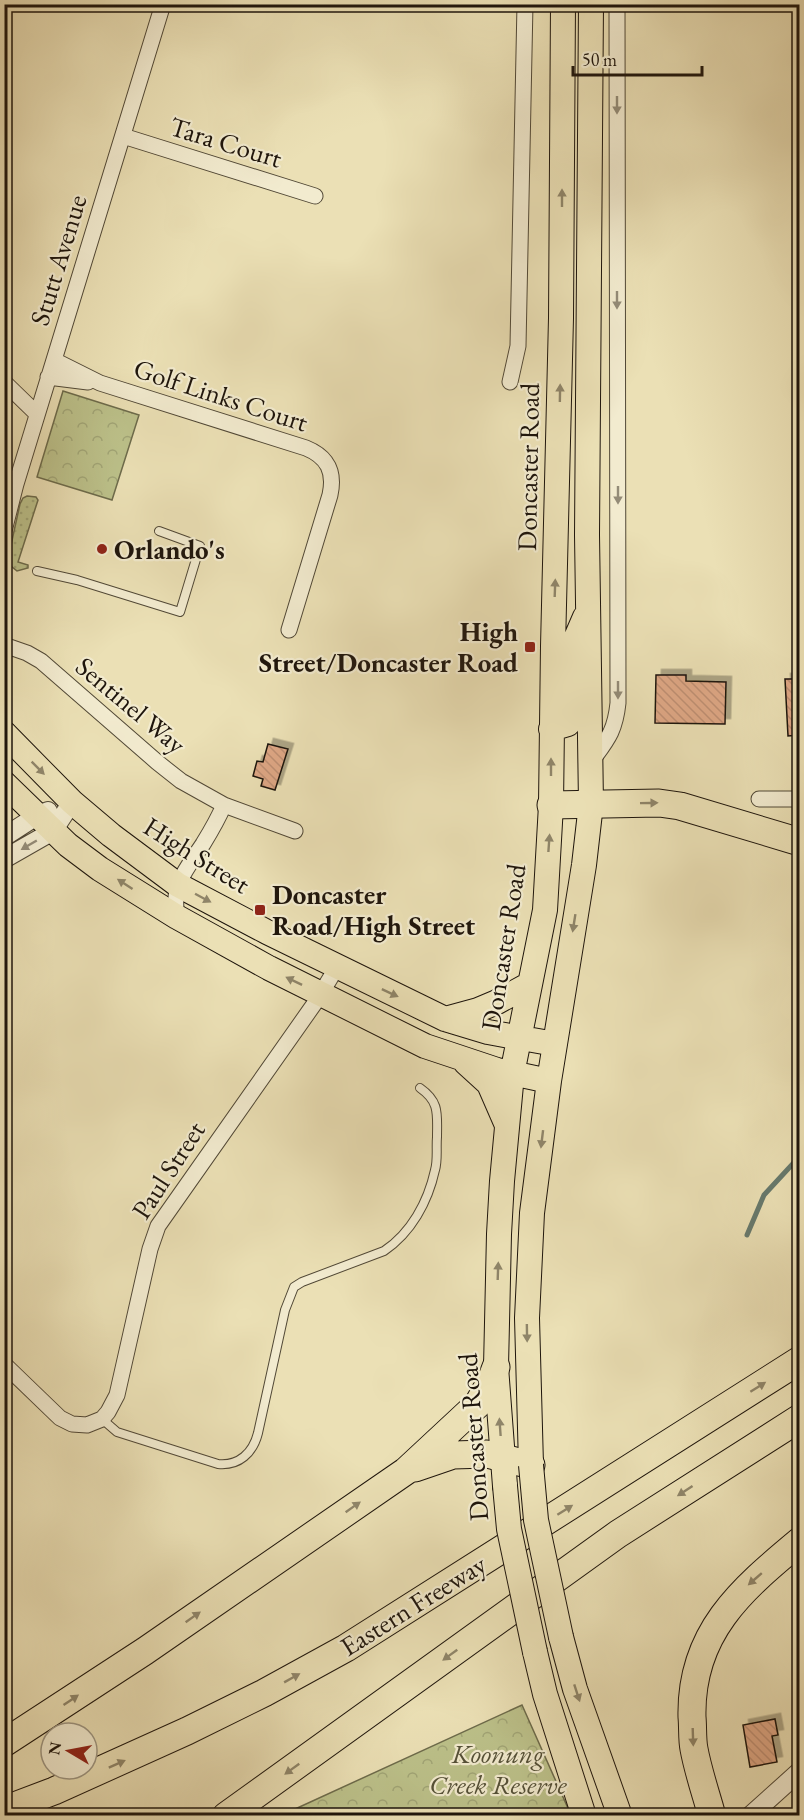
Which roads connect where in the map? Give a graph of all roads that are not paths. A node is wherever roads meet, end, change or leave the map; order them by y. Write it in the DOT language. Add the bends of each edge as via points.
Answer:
graph roads {
  1 [pos="163,4"];
  2 [pos="525,4"];
  3 [pos="563,4"];
  4 [pos="591,4"];
  5 [pos="617,4"];
  6 [pos="123,136"];
  7 [pos="315,196"];
  8 [pos="54,360"];
  9 [pos="48,377"];
  10 [pos="4,382"];
  11 [pos="510,382"];
  12 [pos="100,383"];
  13 [pos="37,414"];
  14 [pos="4,531"];
  15 [pos="159,531"];
  16 [pos="37,571"];
  17 [pos="588,609"];
  18 [pos="289,630"];
  19 [pos="4,645"];
  20 [pos="551,729"];
  21 [pos="4,733"];
  22 [pos="590,764"];
  23 [pos="4,783"];
  24 [pos="759,799"];
  25 [pos="800,800"];
  26 [pos="72,802"];
  27 [pos="591,804"];
  28 [pos="551,805"];
  29 [pos="224,806"];
  30 [pos="46,823"];
  31 [pos="295,831"];
  32 [pos="4,837"];
  33 [pos="800,842"];
  34 [pos="4,859"];
  35 [pos="178,885"];
  36 [pos="177,917"];
  37 [pos="338,967"];
  38 [pos="530,984"];
  39 [pos="321,994"];
  40 [pos="445,1019"];
  41 [pos="519,1037"];
  42 [pos="555,1044"];
  43 [pos="463,1060"];
  44 [pos="512,1074"];
  45 [pos="549,1081"];
  46 [pos="420,1088"];
  47 [pos="507,1125"];
  48 [pos="800,1360"];
  49 [pos="4,1364"];
  50 [pos="496,1367"];
  51 [pos="800,1418"];
  52 [pos="98,1421"];
  53 [pos="502,1458"];
  54 [pos="531,1465"];
  55 [pos="406,1471"];
  56 [pos="800,1540"];
  57 [pos="4,1743"];
  58 [pos="800,1771"];
  59 [pos="4,1810"];
  60 [pos="226,1815"];
  61 [pos="584,1815"];
  62 [pos="620,1815"];
  63 [pos="712,1815"];
  64 [pos="750,1815"];
  1 -- 6 [label="street, Stutt Avenue"];
  2 -- 11 [label="street, Doncaster Road" via="518,346"];
  20 -- 3 [label="main road, Doncaster Road, one-way" via="561,329"];
  4 -- 17 [label="main road, Doncaster Road"];
  5 -- 22 [label="street, one-way" via="618,703 612,733"];
  6 -- 7 [label="street, Tara Court"];
  6 -- 8 [label="street, Stutt Avenue"];
  8 -- 9 [label="street, Stutt Avenue"];
  8 -- 12 [label="street, Golf Links Court"];
  9 -- 12 [label="street, Golf Links Court"];
  9 -- 13 [label="street, Stutt Avenue"];
  10 -- 13 [label="street"];
  12 -- 18 [label="street, Golf Links Court" via="306,448 327,462 332,477 330,495"];
  13 -- 14 [label="street, Stutt Avenue"];
  15 -- 16 [label="lane" via="200,546 180,612"];
  17 -- 20 [label="main road" via="569,654 568,724"];
  17 -- 22 [label="main road, Doncaster Road"];
  19 -- 29 [label="street, Sentinel Way" via="41,661 157,762"];
  28 -- 20 [label="main road, Doncaster Road, one-way"];
  21 -- 26 [label="main road, High Street, one-way"];
  22 -- 27 [label="main road, Doncaster Road"];
  23 -- 30 [label="main road"];
  24 -- 25 [label="street"];
  26 -- 30 [label="street"];
  26 -- 35 [label="main road, High Street"];
  27 -- 28 [label="highway"];
  27 -- 33 [label="highway, one-way" via="680,806"];
  27 -- 42 [label="main road, Doncaster Road, one-way"];
  38 -- 28 [label="main road, Doncaster Road, one-way" via="544,910"];
  29 -- 31 [label="street, Sentinel Way"];
  29 -- 35 [label="street"];
  30 -- 32 [label="street"];
  30 -- 34 [label="street, one-way"];
  36 -- 30 [label="main road, one-way" via="100,869"];
  35 -- 36 [label="street" via="174,901"];
  35 -- 37 [label="main road, High Street, one-way"];
  39 -- 36 [label="main road, one-way"];
  37 -- 39 [label="street, Paul Street"];
  37 -- 40 [label="main road, High Street, one-way"];
  38 -- 40 [label="main road" via="488,1006"];
  38 -- 41 [label="main road, Doncaster Road"];
  39 -- 43 [label="main road" via="425,1046"];
  39 -- 52 [label="street, Paul Street" via="158,1226 117,1395"];
  40 -- 41 [label="main road, High Street"];
  41 -- 42 [label="main road, High Street"];
  41 -- 44 [label="main road, Doncaster Road"];
  42 -- 45 [label="main road, Doncaster Road"];
  43 -- 44 [label="main road"];
  43 -- 47 [label="main road" via="489,1084"];
  44 -- 45 [label="main road"];
  44 -- 47 [label="main road, Doncaster Road"];
  45 -- 54 [label="main road, Doncaster Road, one-way" via="532,1213 527,1318"];
  46 -- 52 [label="lane" via="435,1104 436,1169 417,1218 384,1251 294,1287 258,1433 250,1451 237,1463 218,1464 117,1432"];
  50 -- 47 [label="main road, Doncaster Road, one-way" via="499,1234"];
  59 -- 48 [label="highway, Eastern Freeway, one-way" via="166,1741 346,1648"];
  49 -- 52 [label="street" via="66,1422 80,1425"];
  53 -- 50 [label="main road, Doncaster Road, one-way"];
  50 -- 55 [label="highway" via="478,1404"];
  51 -- 60 [label="highway, one-way" via="618,1534"];
  53 -- 54 [label="highway"];
  53 -- 55 [label="highway" via="487,1454 453,1455"];
  53 -- 61 [label="main road, Doncaster Road, bridge" via="509,1529 535,1652"];
  54 -- 62 [label="main road, Doncaster Road, one-way, bridge" via="536,1520 561,1637 575,1689"];
  57 -- 55 [label="highway, one-way"];
  56 -- 63 [label="highway, one-way" via="746,1587 706,1643 695,1679 693,1747"];
  58 -- 64 [label="street"];
}
